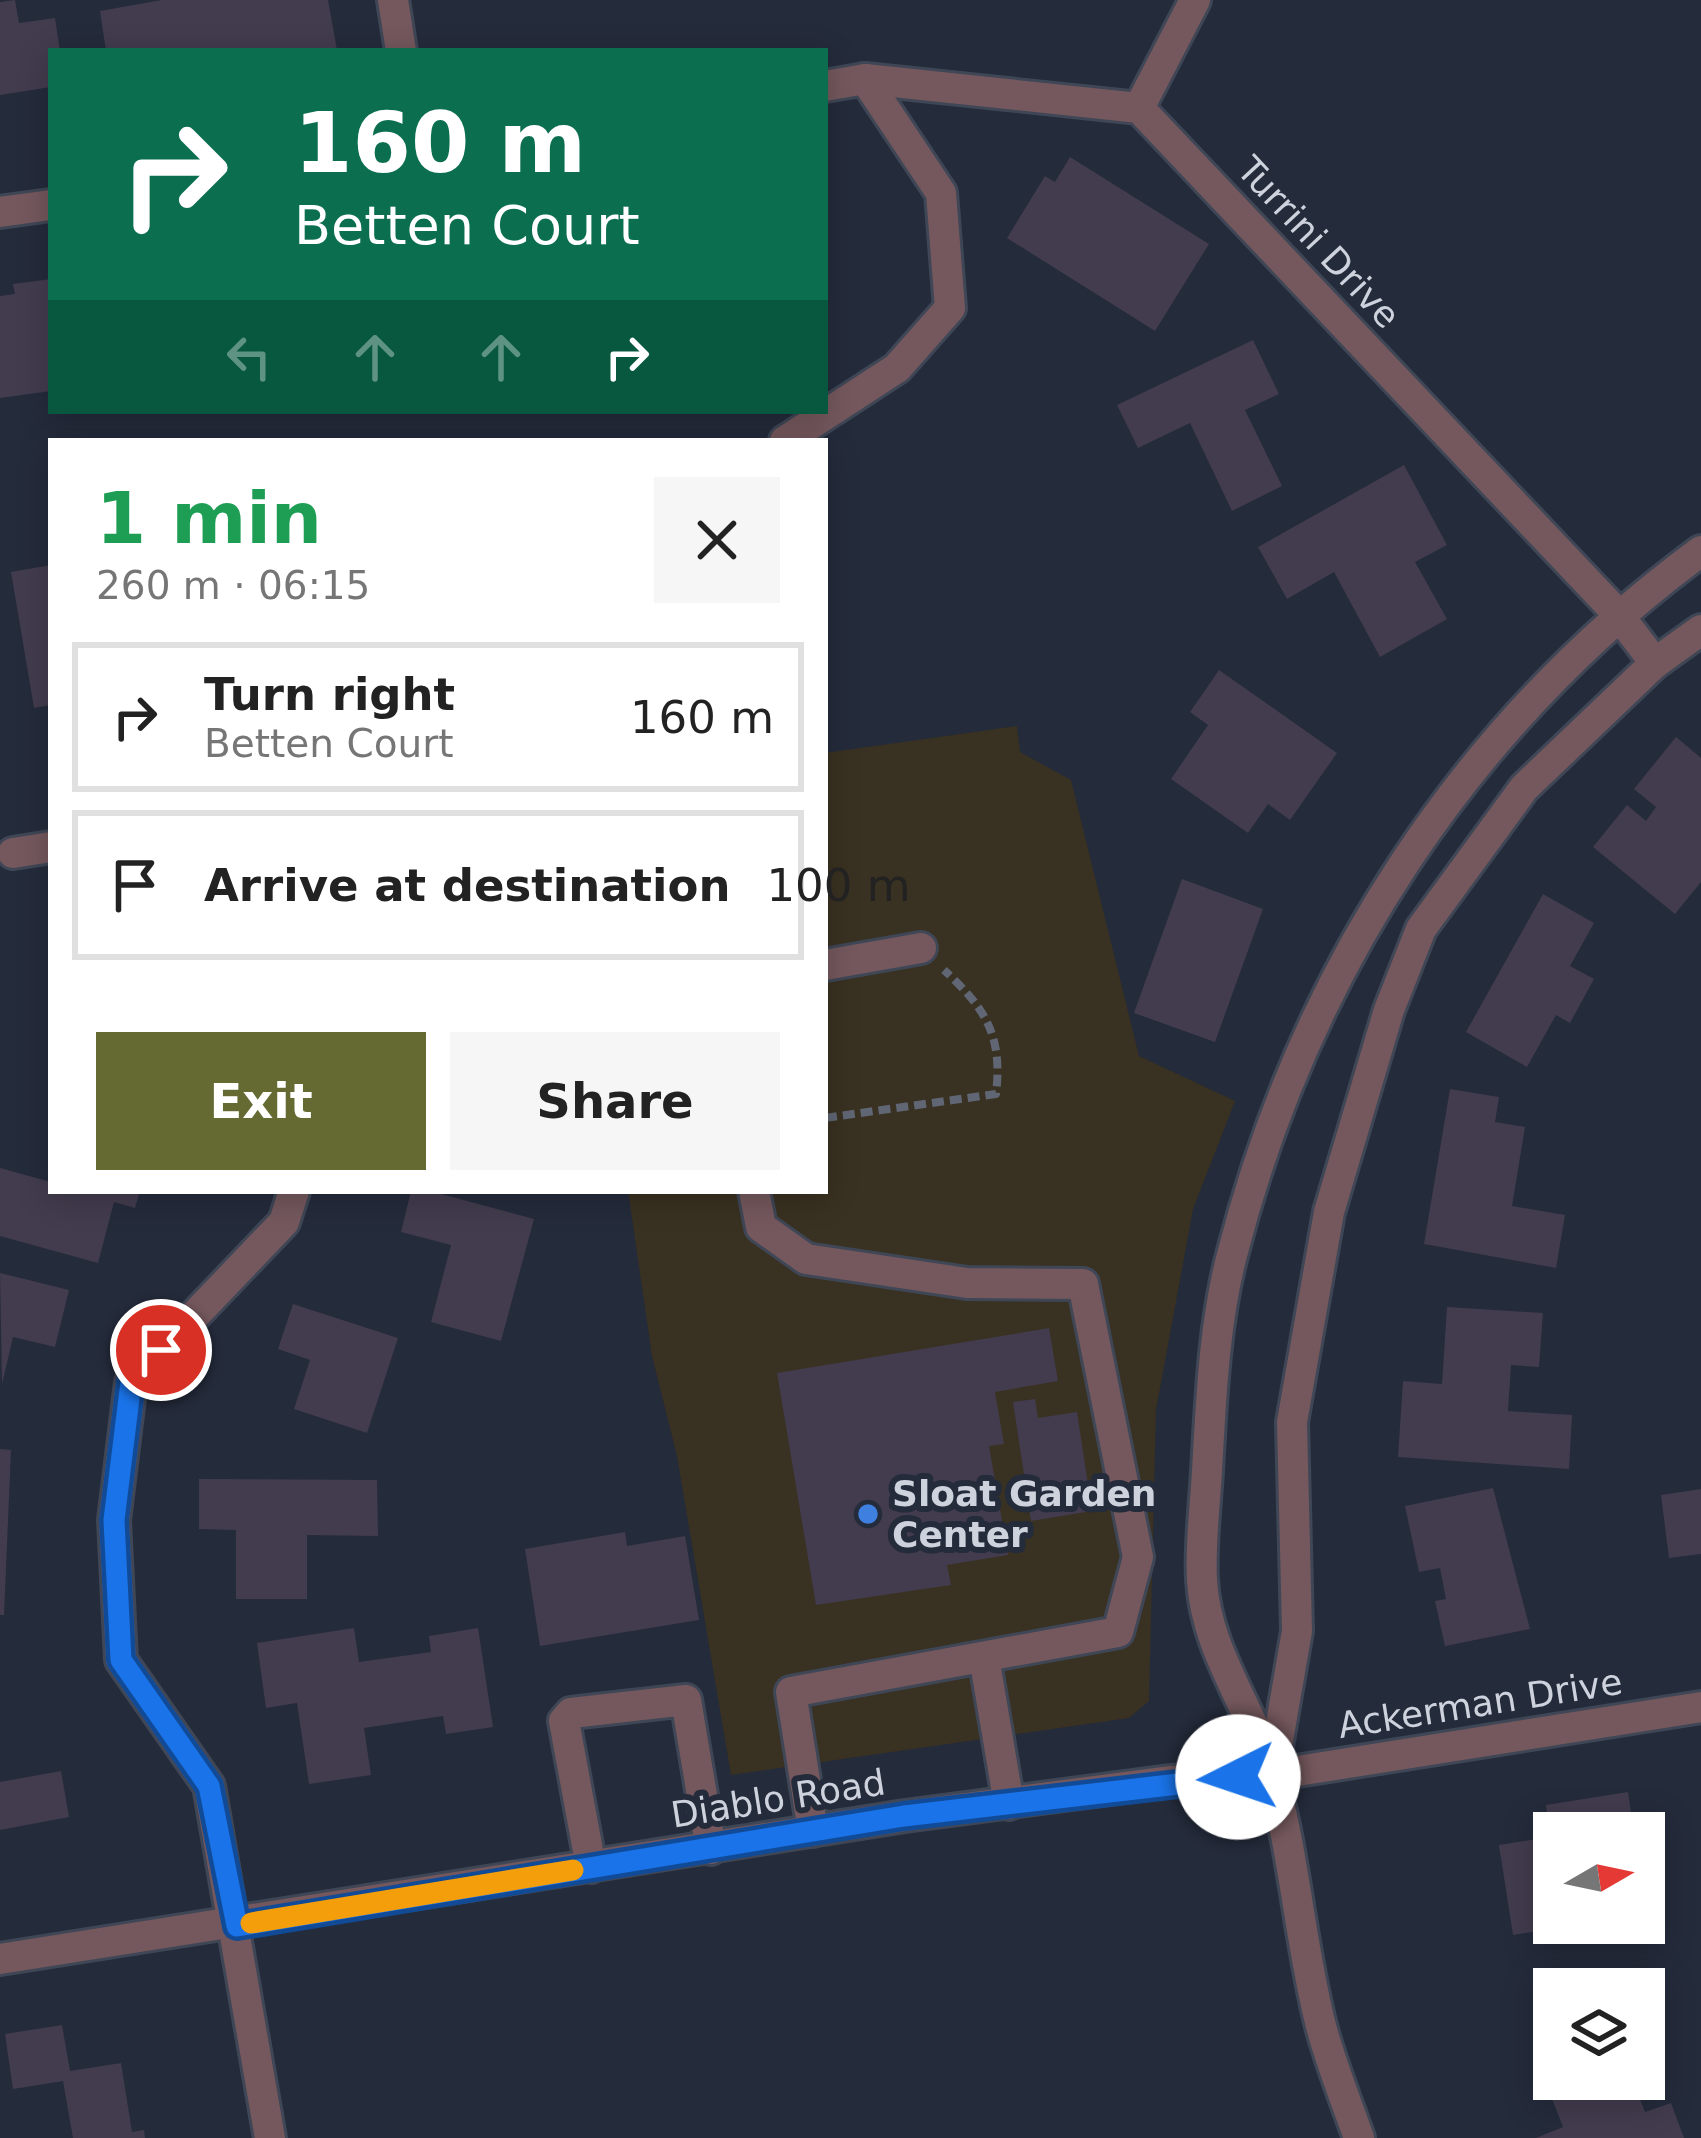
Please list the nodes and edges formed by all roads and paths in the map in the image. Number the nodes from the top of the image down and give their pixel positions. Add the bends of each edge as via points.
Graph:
1 (393, 0) edge
2 (1196, 0) edge
3 (401, 48) edge
4 (865, 79) junction
5 (828, 85) edge
6 (1139, 108) junction
7 (48, 205) edge
8 (0, 212) edge
9 (828, 413) edge
10 (826, 414) edge
11 (790, 438) edge
12 (1701, 551) edge
13 (1617, 613) junction
14 (1701, 630) edge
15 (1655, 663) junction
16 (48, 847) edge
17 (14, 853) dead end
18 (921, 948) joint
19 (828, 964) edge
20 (828, 1118) edge
21 (293, 1194) edge
22 (755, 1194) edge
23 (984, 1657) junction
24 (1701, 1707) edge
25 (1272, 1775) junction
26 (1009, 1804) junction
27 (813, 1831) junction
28 (711, 1849) junction
29 (591, 1867) junction
30 (237, 1926) junction
31 (0, 1959) edge
32 (270, 2138) edge
33 (1359, 2138) edge

1 - 3 street
2 - 6 street
4 - 5 street
4 - 6 street
4 - 9 street via 941,193 950,308 897,368
6 - 13 street, Turrini Drive
7 - 8 street
10 - 11 street
12 - 13 street
13 - 15 street, Turrini Drive
13 - 25 street via 1455,788 1394,873 1307,1038 1252,1185 1218,1349 1202,1583 1217,1653
14 - 15 street
15 - 25 street via 1524,788 1421,929 1389,1010 1329,1212 1292,1422 1297,1631
16 - 17 street
18 - 19 street
18 - 20 path via 982,1005 1000,1062 996,1094
21 - 30 street via 284,1222 131,1382 114,1520 121,1660 209,1786
22 - 23 street via 761,1227 806,1259 967,1283 1084,1284 1138,1557 1118,1632
23 - 26 street
23 - 27 street via 791,1692
24 - 25 street, Ackerman Drive
25 - 26 street, Diablo Road
25 - 33 street via 1322,2028
26 - 27 street, Diablo Road
27 - 28 street, Diablo Road
28 - 29 street, Diablo Road
28 - 29 street via 686,1700 571,1712 564,1721
29 - 30 street, Diablo Road
30 - 31 street, Diablo Road
30 - 32 street

